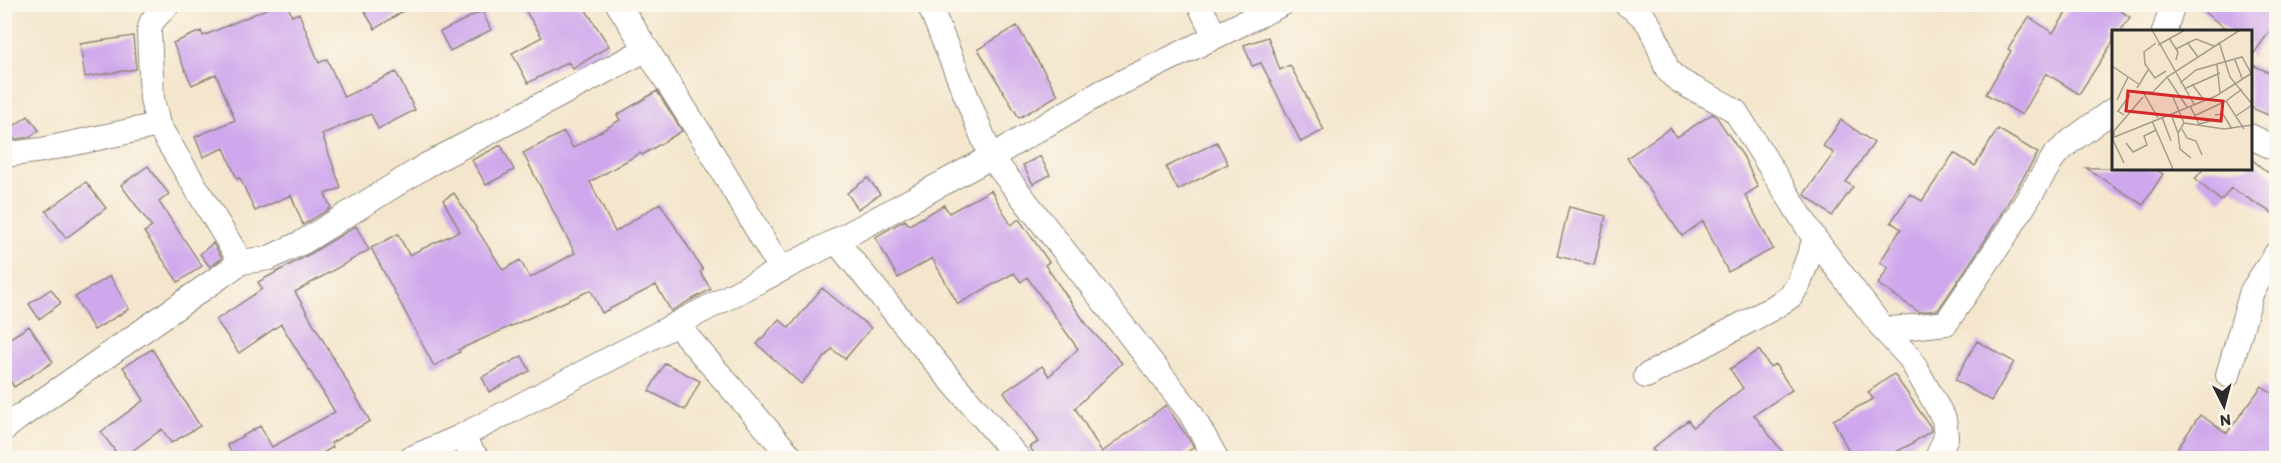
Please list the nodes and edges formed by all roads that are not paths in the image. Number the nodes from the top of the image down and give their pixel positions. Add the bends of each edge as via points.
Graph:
1 (168, 4) edge
2 (618, 4) edge
3 (929, 4) edge
4 (1199, 4) edge
5 (1282, 4) edge
6 (1626, 4) edge
7 (2173, 4) edge
8 (2165, 30) edge
9 (1215, 36) junction
10 (647, 49) junction
11 (2112, 111) edge
12 (158, 125) junction
13 (2251, 136) edge
14 (2277, 149) edge
15 (4, 155) edge
16 (991, 157) junction
17 (1815, 240) junction
18 (836, 241) junction
19 (2277, 254) edge
20 (241, 262) junction
21 (781, 270) junction
22 (676, 324) junction
23 (1924, 326) junction
24 (1884, 330) junction
25 (1910, 358) junction
26 (2228, 375) dead end
27 (1646, 376) dead end
28 (4, 429) edge
29 (460, 437) junction
30 (412, 459) edge
31 (477, 459) edge
32 (792, 459) edge
33 (1018, 459) edge
34 (1215, 459) edge
35 (1937, 459) edge

1 - 12 street via 152,21 149,31 152,99
2 - 10 street
3 - 16 street
4 - 9 street
5 - 9 street
6 - 17 street via 1641,13 1652,27 1668,70 1736,112
7 - 8 street
9 - 16 street via 1102,92
10 - 20 street via 428,165 303,242 269,258
10 - 21 street
11 - 23 street via 2055,155 1946,323
12 - 15 street
12 - 20 street
13 - 14 street
16 - 18 street
16 - 34 street via 1190,412
17 - 24 street
17 - 27 street via 1791,296
18 - 21 street
18 - 33 street
19 - 26 street via 2252,291
20 - 28 street
21 - 22 street
22 - 29 street
22 - 32 street
23 - 24 street
23 - 25 street
24 - 25 street
25 - 35 street via 1944,419 1946,437
29 - 30 street
29 - 31 street

